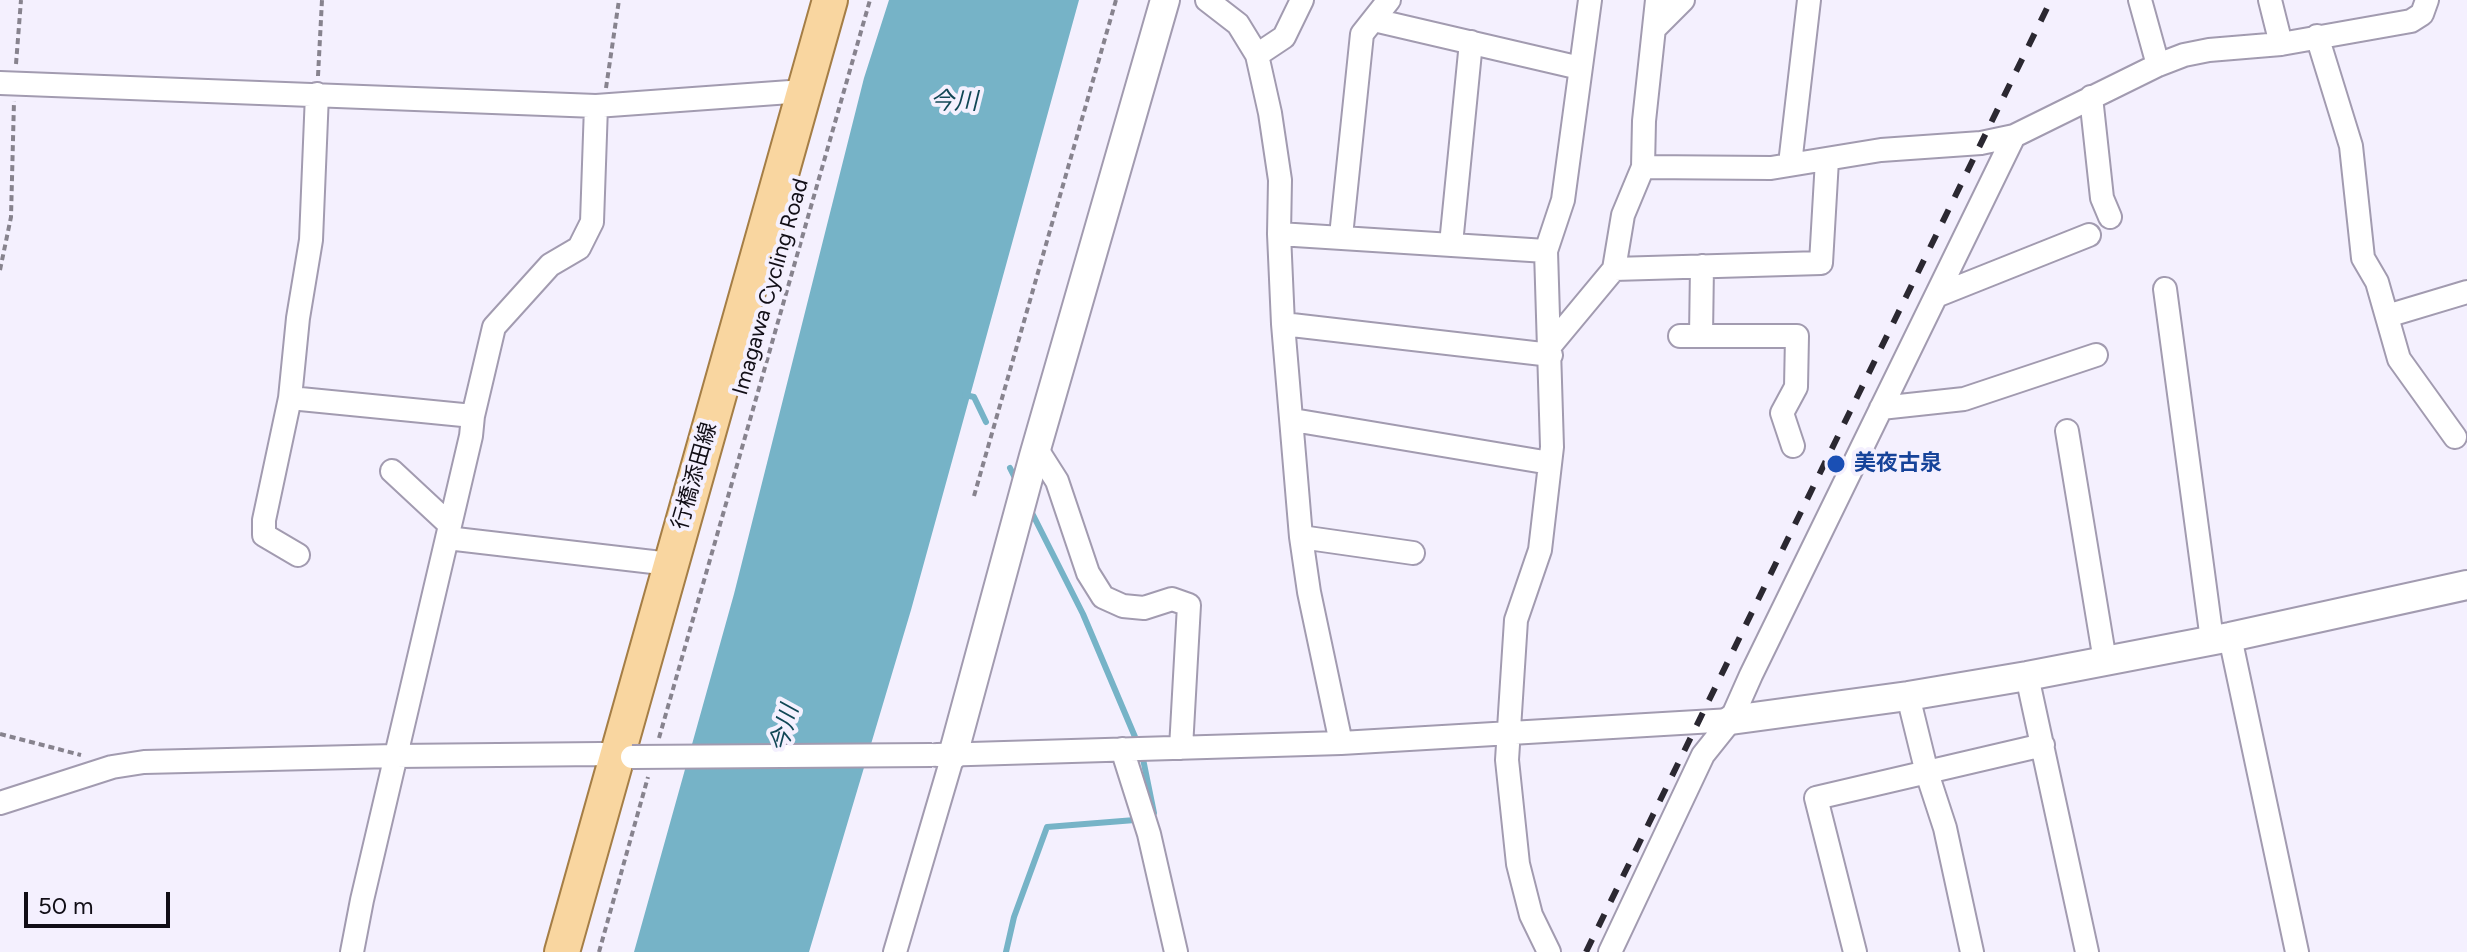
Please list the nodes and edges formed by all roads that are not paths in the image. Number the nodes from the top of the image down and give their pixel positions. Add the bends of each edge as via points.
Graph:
1 (830, 0) edge
2 (1165, 0) edge
3 (1207, 0) edge
4 (1302, 0) edge
5 (1389, 0) edge
6 (1590, 0) edge
7 (1657, 0) edge
8 (1683, 0) edge
9 (1809, 0) edge
10 (2140, 0) edge
11 (2270, 0) edge
12 (2427, 0) edge
13 (1374, 20) junction
14 (1655, 28) junction
15 (2317, 36) junction
16 (1471, 42) junction
17 (2281, 44) junction
18 (1257, 55) junction
19 (2158, 65) junction
20 (1580, 68) junction
21 (7, 84) edge
22 (804, 91) junction
23 (317, 94) junction
24 (2091, 97) junction
25 (599, 106) junction
26 (2014, 136) junction
27 (1827, 160) junction
28 (1790, 164) junction
29 (1643, 167) junction
30 (2099, 207) dead end
31 (1279, 234) junction
32 (2089, 235) dead end
33 (1341, 236) junction
34 (1451, 244) junction
35 (1546, 251) junction
36 (1702, 266) junction
37 (1614, 269) junction
38 (2165, 289) dead end
39 (2467, 292) edge
40 (1936, 296) junction
41 (2387, 316) junction
42 (1283, 324) junction
43 (1550, 350) junction
44 (2096, 355) dead end
45 (290, 398) junction
46 (1881, 408) junction
47 (473, 416) junction
48 (1293, 420) junction
49 (2067, 431) dead end
50 (2455, 437) dead end
51 (1793, 446) dead end
52 (1035, 452) junction
53 (1550, 463) junction
54 (392, 471) dead end
55 (448, 531) junction
56 (1301, 537) junction
57 (1413, 553) dead end
58 (298, 555) dead end
59 (670, 564) junction
60 (2467, 585) edge
61 (2221, 639) junction
62 (2105, 661) junction
63 (2027, 676) junction
64 (1908, 696) junction
65 (1731, 720) junction
66 (1508, 732) junction
67 (1341, 743) junction
68 (2043, 745) junction
69 (1181, 748) junction
70 (1124, 749) junction
71 (942, 755) junction
72 (395, 756) junction
73 (633, 760) junction
74 (1927, 773) junction
75 (0, 803) edge
76 (352, 952) edge
77 (562, 952) edge
78 (895, 952) edge
79 (1176, 952) edge
80 (1549, 952) edge
81 (1610, 952) edge
82 (1855, 952) edge
83 (1972, 952) edge
84 (2087, 952) edge
85 (2297, 952) edge

1 - 22 main road, 行橋添田線
2 - 52 street
3 - 18 street via 1238,24
4 - 18 street via 1284,37
5 - 13 street
6 - 20 street
7 - 14 street
8 - 14 street
9 - 28 street
10 - 19 street
11 - 17 street
12 - 15 street via 2422,14 2411,21
13 - 16 street
13 - 33 street via 1362,34
14 - 29 street
15 - 17 street
15 - 41 street via 2351,146 2363,258
16 - 20 street
16 - 34 street
17 - 19 street via 2209,50
18 - 31 street via 1279,164
19 - 24 street
20 - 35 street via 1563,200
21 - 23 street
22 - 25 street
22 - 59 main road, 行橋添田線
23 - 25 street
23 - 45 street via 311,240
24 - 26 street
24 - 30 street
25 - 47 street via 592,222 579,248 550,265 494,327
26 - 27 street
26 - 40 street
27 - 28 street
27 - 36 street via 1821,263
28 - 29 street
29 - 37 street via 1623,215
31 - 33 street
31 - 42 street
32 - 40 street
33 - 34 street
34 - 35 street
35 - 43 street
36 - 37 street
36 - 51 street via 1690,336 1797,336 1796,387 1782,413
37 - 43 street
38 - 61 street
39 - 41 street
40 - 46 street
41 - 50 street via 2399,359
42 - 43 street
42 - 48 street
43 - 53 street
44 - 46 street via 1964,399
45 - 47 street
45 - 58 street via 264,535
46 - 65 street
47 - 55 street
48 - 53 street
48 - 56 street
49 - 62 street
52 - 69 street via 1057,481 1088,573 1103,597 1144,608 1172,599 1189,605
52 - 71 street
53 - 66 street via 1540,550 1516,620
54 - 55 street
55 - 59 street
55 - 72 street
56 - 57 street
56 - 67 street
59 - 73 main road, 行橋添田線
60 - 61 street
61 - 62 street
61 - 85 street
62 - 63 street
63 - 64 street
63 - 68 street
64 - 65 street
64 - 74 street
65 - 66 street
65 - 81 street via 1703,755
66 - 67 street
66 - 80 street via 1518,864 1531,915
67 - 69 street
68 - 74 street
68 - 84 street
69 - 70 street
70 - 71 street
70 - 79 street
71 - 73 street, bridge
71 - 78 street
72 - 73 street
72 - 75 street via 186,760 112,767
72 - 76 street
73 - 77 main road, 行橋添田線
74 - 82 street via 1816,798
74 - 83 street via 1945,828

